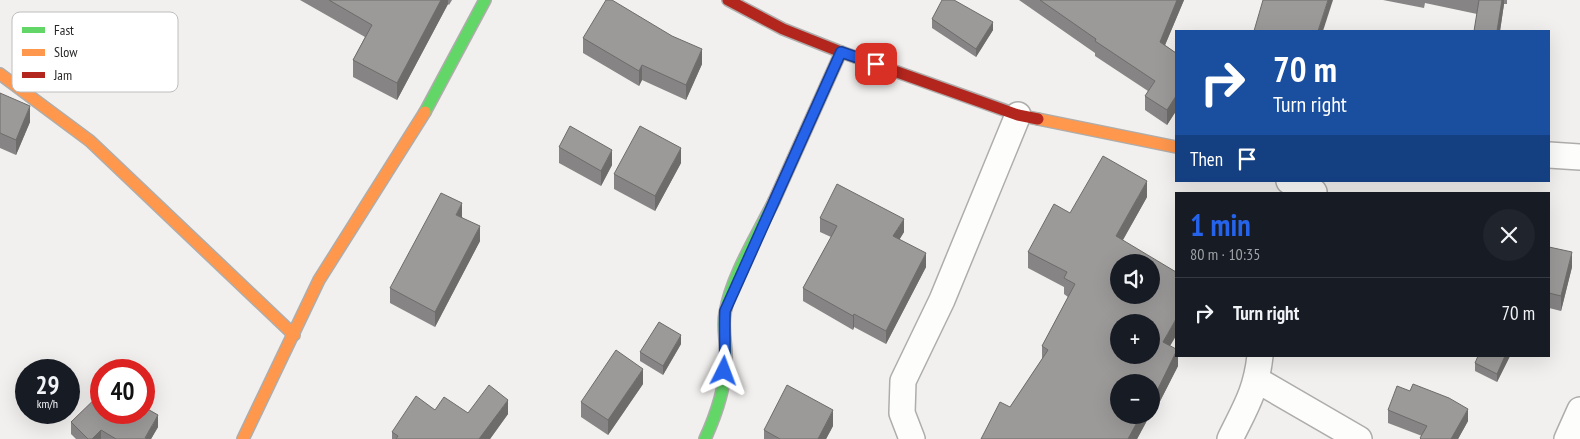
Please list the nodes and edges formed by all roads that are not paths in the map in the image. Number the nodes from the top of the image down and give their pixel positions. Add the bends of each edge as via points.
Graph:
1 (484, 0) edge
2 (728, 0) edge
3 (841, 52) junction
4 (0, 74) edge
5 (12, 83) edge
6 (24, 92) edge
7 (1018, 115) junction
8 (1175, 147) edge
9 (1550, 155) edge
10 (1580, 157) edge
11 (1292, 182) edge
12 (1316, 189) edge
13 (294, 335) junction
14 (1258, 368) edge
15 (1580, 410) edge
16 (243, 439) edge
17 (705, 439) edge
18 (912, 439) edge
19 (1230, 439) edge
20 (1359, 439) edge
21 (1567, 439) edge

1 - 13 street via 425,112 319,280
2 - 3 street via 783,29
3 - 7 street
3 - 17 street via 725,311 726,352 722,391 713,424
4 - 5 street
6 - 13 street via 90,141 120,168
7 - 8 street
7 - 18 street via 942,300 903,381 902,413
9 - 10 street
11 - 12 street
13 - 16 street
14 - 19 street via 1250,401
14 - 20 street
15 - 21 street

